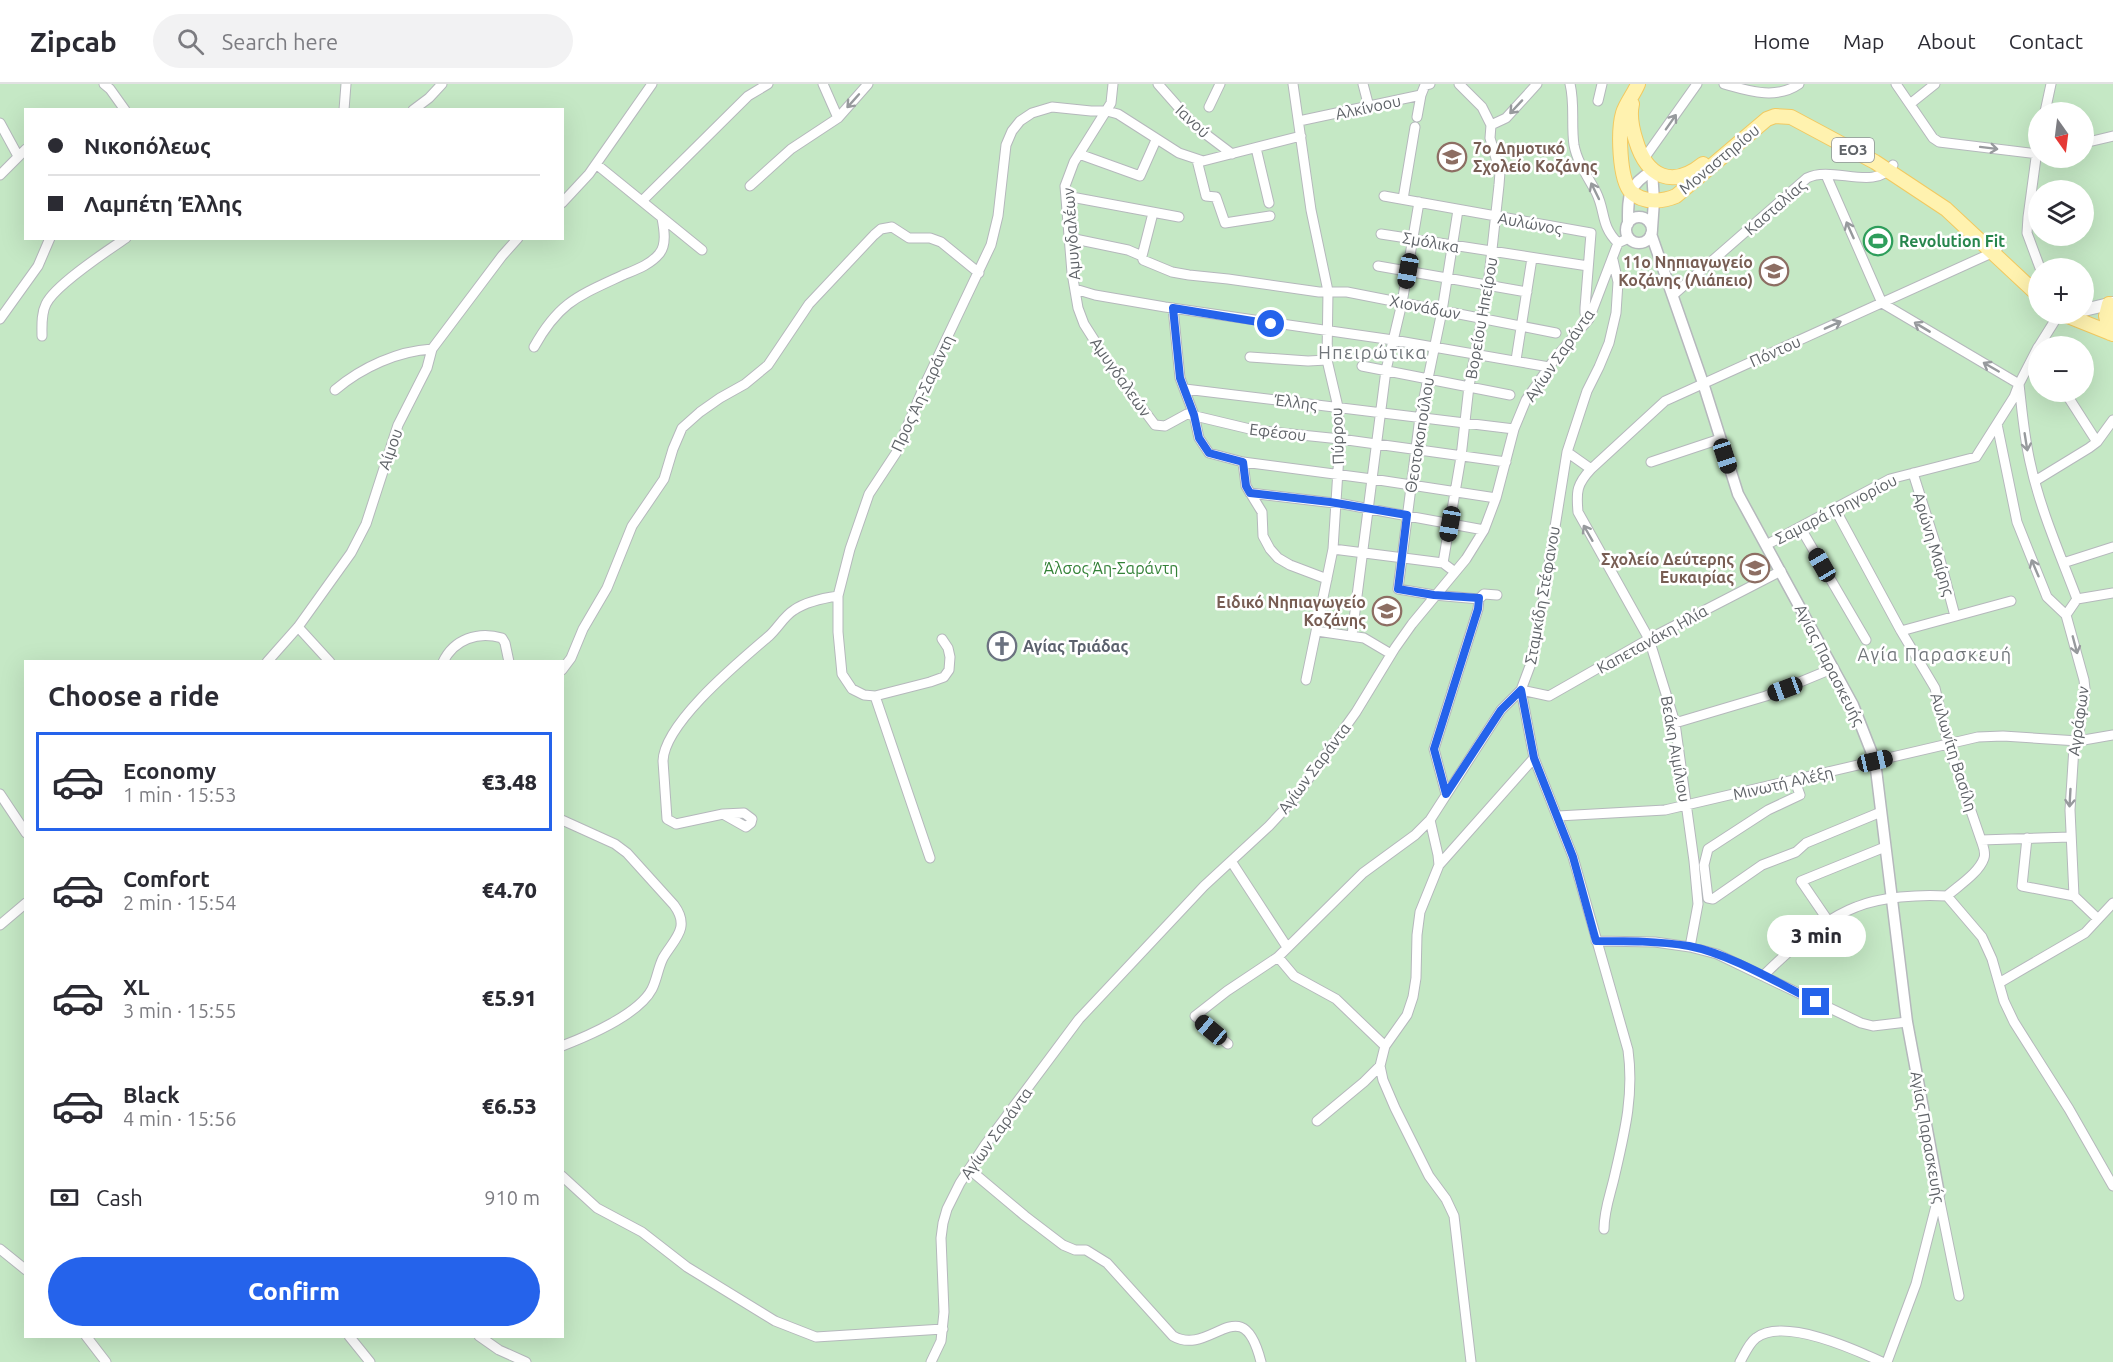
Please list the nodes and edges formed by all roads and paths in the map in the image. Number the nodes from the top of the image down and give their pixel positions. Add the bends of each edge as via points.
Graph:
1 (104, 84) edge
2 (346, 84) edge
3 (442, 84) edge
4 (652, 84) edge
5 (768, 84) edge
6 (823, 84) edge
7 (868, 84) edge
8 (1113, 84) edge
9 (1158, 84) edge
10 (1220, 84) edge
11 (1293, 84) edge
12 (1363, 84) edge
13 (1430, 84) edge
14 (1459, 84) edge
15 (1537, 84) edge
16 (1570, 84) edge
17 (1602, 84) edge
18 (1697, 84) edge
19 (1724, 84) edge
20 (1799, 84) edge
21 (1896, 84) edge
22 (1935, 84) edge
23 (2051, 84) edge
24 (1736, 86) edge
25 (1636, 88) edge
26 (1421, 95) junction
27 (1598, 101) dead end
28 (2047, 102) edge
29 (1910, 104) junction
30 (1209, 107) dead end
31 (1369, 107) junction
32 (124, 108) edge
33 (344, 108) edge
34 (415, 108) edge
35 (1107, 111) junction
36 (838, 118) junction
37 (1299, 121) junction
38 (0, 123) edge
39 (1491, 125) junction
40 (1301, 136) junction
41 (2113, 136) edge
42 (1156, 140) junction
43 (2094, 141) edge
44 (1256, 148) junction
45 (22, 152) edge
46 (2028, 153) edge
47 (1079, 154) junction
48 (1232, 154) junction
49 (1197, 160) junction
50 (596, 164) junction
51 (1648, 165) junction
52 (1891, 168) junction
53 (2035, 168) edge
54 (0, 175) edge
55 (1826, 175) junction
56 (750, 186) dead end
57 (1630, 190) junction
58 (1066, 196) junction
59 (1384, 196) dead end
60 (1403, 199) junction
61 (564, 201) edge
62 (642, 201) junction
63 (1654, 201) junction
64 (1419, 202) junction
65 (1269, 203) dead end
66 (1458, 210) junction
67 (1153, 213) junction
68 (1270, 216) dead end
69 (1179, 217) dead end
70 (1496, 217) junction
71 (662, 218) junction
72 (1628, 224) junction
73 (1652, 231) junction
74 (1381, 234) dead end
75 (1070, 238) junction
76 (1629, 238) junction
77 (1413, 239) junction
78 (49, 240) edge
79 (123, 240) edge
80 (516, 240) edge
81 (1618, 243) junction
82 (1642, 243) junction
83 (1452, 246) junction
84 (1997, 248) junction
85 (702, 250) dead end
86 (1657, 250) junction
87 (1493, 253) junction
88 (1142, 256) junction
89 (1532, 258) junction
90 (2036, 258) edge
91 (1613, 260) junction
92 (1378, 266) dead end
93 (1588, 266) junction
94 (1408, 271) junction
95 (980, 273) junction
96 (2028, 274) edge
97 (1447, 279) junction
98 (2028, 284) edge
99 (1488, 286) junction
100 (1075, 289) junction
101 (1328, 291) junction
102 (1527, 292) junction
103 (1673, 295) junction
104 (1402, 303) junction
105 (1882, 303) junction
106 (2111, 303) edge
107 (1173, 308) junction
108 (2094, 308) edge
109 (1442, 311) junction
110 (0, 319) edge
111 (1482, 319) junction
112 (1589, 319) junction
113 (2094, 319) edge
114 (2094, 324) edge
115 (1521, 326) junction
116 (2111, 329) edge
117 (1328, 332) junction
118 (1556, 333) dead end
119 (42, 336) dead end
120 (1393, 340) junction
121 (534, 346) dead end
122 (1435, 347) junction
123 (432, 349) junction
124 (1475, 353) junction
125 (1250, 357) dead end
126 (1327, 360) junction
127 (1516, 360) junction
128 (1362, 366) dead end
129 (1549, 367) junction
130 (2028, 367) edge
131 (1386, 370) junction
132 (1428, 378) junction
133 (1703, 383) junction
134 (2019, 384) junction
135 (1469, 386) junction
136 (1185, 389) junction
137 (335, 390) dead end
138 (1510, 394) dead end
139 (2072, 402) edge
140 (1338, 407) junction
141 (1380, 413) junction
142 (1194, 415) junction
143 (1420, 417) junction
144 (2113, 420) edge
145 (1465, 422) junction
146 (1996, 424) junction
147 (1514, 429) junction
148 (1340, 439) junction
149 (1720, 439) junction
150 (2097, 442) junction
151 (1376, 444) junction
152 (1416, 450) junction
153 (1567, 452) junction
154 (1461, 457) junction
155 (1243, 462) junction
156 (1506, 462) junction
157 (1651, 462) dead end
158 (1591, 469) junction
159 (1913, 473) junction
160 (1339, 474) junction
161 (1372, 478) junction
162 (2035, 481) junction
163 (1411, 484) junction
164 (1454, 492) junction
165 (1250, 493) junction
166 (1496, 498) junction
167 (1336, 503) junction
168 (1368, 508) junction
169 (1834, 509) junction
170 (1407, 515) junction
171 (1450, 524) junction
172 (1800, 527) junction
173 (1484, 530) junction
174 (1766, 545) junction
175 (2113, 547) edge
176 (1333, 549) junction
177 (1362, 553) junction
178 (1402, 558) junction
179 (2063, 562) junction
180 (1443, 563) junction
181 (1781, 571) junction
182 (1455, 572) junction
183 (1328, 579) junction
184 (2113, 593) edge
185 (1434, 595) junction
186 (1497, 595) dead end
187 (838, 596) junction
188 (1479, 598) junction
189 (2077, 599) junction
190 (2011, 601) dead end
191 (2067, 615) junction
192 (1955, 616) junction
193 (298, 627) junction
194 (1317, 631) junction
195 (1901, 631) junction
196 (1352, 635) junction
197 (942, 639) dead end
198 (1649, 639) junction
199 (1866, 640) dead end
200 (1391, 654) junction
201 (269, 660) edge
202 (328, 660) edge
203 (444, 660) edge
204 (509, 660) edge
205 (564, 667) edge
206 (1834, 668) junction
207 (1306, 680) dead end
208 (1521, 690) junction
209 (875, 696) junction
210 (1675, 723) junction
211 (2113, 735) edge
212 (2078, 741) junction
213 (1948, 744) junction
214 (1534, 758) junction
215 (1875, 761) junction
216 (1795, 781) junction
217 (0, 794) edge
218 (1446, 794) junction
219 (1686, 806) junction
220 (1881, 813) junction
221 (723, 814) dead end
222 (1558, 816) junction
223 (1430, 820) junction
224 (564, 821) edge
225 (24, 830) edge
226 (2070, 837) junction
227 (2027, 838) junction
228 (1981, 840) junction
229 (1885, 847) junction
230 (930, 858) dead end
231 (1231, 861) junction
232 (1439, 865) junction
233 (1947, 896) junction
234 (2074, 896) junction
235 (1892, 899) junction
236 (2113, 903) edge
237 (24, 905) edge
238 (2098, 919) junction
239 (1829, 922) junction
240 (0, 925) edge
241 (1596, 941) junction
242 (1690, 946) junction
243 (1287, 947) junction
244 (1278, 957) junction
245 (1763, 976) junction
246 (1999, 983) junction
247 (1907, 1022) junction
248 (1228, 1044) dead end
249 (564, 1045) edge
250 (1385, 1047) junction
251 (1380, 1066) junction
252 (1317, 1121) dead end
253 (969, 1168) junction
254 (564, 1178) edge
255 (2113, 1186) edge
256 (1939, 1194) junction
257 (1604, 1229) dead end
258 (0, 1249) edge
259 (24, 1268) edge
260 (1959, 1296) dead end
261 (943, 1329) junction
262 (88, 1338) edge
263 (352, 1338) edge
264 (482, 1338) edge
265 (106, 1362) edge
266 (370, 1362) edge
267 (526, 1362) edge
268 (931, 1362) edge
269 (1261, 1362) edge
270 (1471, 1362) edge
271 (1740, 1362) edge
272 (1882, 1362) edge
273 (1887, 1362) edge

1 - 32 street
2 - 33 street
3 - 34 street
4 - 50 street
5 - 62 street via 748,96
6 - 36 street
7 -> 36 street
8 - 35 street, Αμυγδαλέων
9 - 48 street, Ιανού via 1195,126
10 - 30 street
11 - 37 street, Πύρρου
12 - 31 street
13 - 26 street, Αλκίνοου via 1425,85
14 - 39 street, Βορείου Ηπείρου via 1482,107
15 -> 39 street via 1506,118
81 -> 16 street via 1604,223 1597,194 1576,155
17 - 27 street
51 -> 18 street
19 - 24 street
20 - 24 street via 1771,94
21 - 29 street
22 - 29 street
23 - 28 street
25 - 51 main road via 1631,124
25 - 57 main road via 1621,127 1622,160
26 - 31 street, Αλκίνοου
26 - 60 street
29 -> 46 street via 1939,142
31 - 37 street, Αλκίνοου
35 - 42 street via 1118,114
35 - 47 street, Αμυγδαλέων
35 - 95 street, Προς Άη-Σαράντη via 1042,109 1020,121 1012,131 1002,166 996,230
36 - 56 street via 791,149
37 - 40 street, Πύρρου
38 - 45 street
39 - 70 street, Βορείου Ηπείρου via 1491,145 1500,172
40 - 44 street
40 - 101 street, Πύρρου
41 - 43 street
42 - 47 street via 1140,176
42 - 49 street
44 - 48 street
44 - 65 street
45 - 54 street
47 - 58 street, Αμυγδαλέων via 1067,179
48 - 49 street
49 - 68 street via 1206,196 1216,197 1225,223
50 - 61 street
50 - 62 street
51 - 52 main road, Μοναστηρίου / ΕΟ3 via 1661,175 1690,173 1760,114 1787,108 1801,112
51 - 57 street
51 - 63 street
52 - 55 street, Κασταλίας via 1878,177
52 - 63 main road, Μοναστηρίου / ΕΟ3 via 1791,117 1775,116 1681,193
52 - 84 main road, Μοναστηρίου / ΕΟ3 via 1952,202
53 - 90 street via 2027,233
55 - 103 street, Κασταλίας via 1807,178
105 -> 55 street
57 - 63 main road
57 - 72 street
58 - 67 street
58 - 75 street, Αμυγδαλέων
59 - 60 street, Αυλώνος
60 - 64 street, Αυλώνος
62 - 71 street
63 - 73 street
64 - 66 street, Αυλώνος
64 - 77 street
66 - 70 street, Αυλώνος
66 - 83 street, Θεοτοκοπούλου
67 - 69 street
67 - 88 street
70 - 87 street, Βορείου Ηπείρου
70 - 93 street, Αυλώνος via 1591,233
71 - 85 street
71 - 121 street via 660,253 645,265 584,293 559,310
72 - 73 street via 1641,218 1649,222
72 - 76 street
73 - 82 street
73 - 86 street, Αγίας Παρασκευής
74 - 77 street, Σμόλικα
75 - 88 street, Χιονάδων
75 - 100 street, Αμυγδαλέων
76 - 81 street
76 - 82 street
77 - 83 street, Σμόλικα
77 - 94 street
78 - 110 street via 38,266
79 - 119 street via 52,296 46,304
80 - 123 street, Αίμου
81 - 91 street, Αγίων Σαράντα
82 - 86 street
83 - 87 street, Σμόλικα
83 - 97 street, Θεοτοκοπούλου
84 - 96 main road, Μοναστηρίου / ΕΟ3
84 - 98 main road, Μοναστηρίου / ΕΟ3
84 - 105 street, Πόντου
86 - 103 street, Αγίας Παρασκευής
87 - 89 street, Σμόλικα
87 - 99 street, Βορείου Ηπείρου
88 - 101 street, Χιονάδων via 1160,268 1189,275
89 - 93 street, Σμόλικα
89 - 102 street
91 - 112 street, Αγίων Σαράντα
91 - 153 street, Σταμκίδη Στέφανου via 1618,282 1609,343 1587,391
92 - 94 street
93 - 112 street, Αυλώνος via 1585,314
94 - 97 street
94 - 104 street
95 - 187 street, Προς Άη-Σαράντη via 896,453 869,494
95 - 205 street via 941,242 930,238 909,238 892,227 874,235 809,304 768,365 682,428 664,479 628,535 607,588
97 - 99 street
97 - 109 street, Θεοτοκοπούλου
99 - 102 street
99 - 111 street, Βορείου Ηπείρου
100 - 107 street
100 - 142 street, Αμυγδαλεών via 1084,324 1155,425 1165,426 1184,415
101 - 104 street, Χιονάδων
101 - 117 street, Πύρρου
102 - 115 street
103 - 133 street, Αγίας Παρασκευής
104 - 109 street, Χιονάδων
104 - 120 street
133 -> 105 street, Πόντου
134 -> 105 street
106 - 108 main road
106 - 116 main road via 2106,312
107 - 117 street
107 - 136 street via 1177,358
109 - 111 street, Χιονάδων
109 - 122 street, Θεοτοκοπούλου
111 - 115 street, Χιονάδων
111 - 124 street, Βορείου Ηπείρου
112 - 129 street, Αγίων Σαράντα
113 - 116 main road
114 - 116 main road
115 - 118 street, Χιονάδων
115 - 127 street
117 - 120 street
117 - 126 street, Πύρρου
120 - 122 street
120 - 131 street
122 - 124 street
122 - 132 street, Θεοτοκοπούλου
123 - 137 street via 417,350 371,366
123 - 193 street, Αίμου via 428,368 390,445 358,540
124 - 127 street
124 - 135 street, Βορείου Ηπείρου
125 - 126 street
126 - 140 street, Πύρρου
127 - 129 street
128 - 131 street
129 - 147 street, Αγίων Σαράντα via 1526,400
130 - 134 street
131 - 132 street
131 - 141 street
132 - 135 street
132 - 143 street, Θεοτοκοπούλου
133 - 149 street, Αγίας Παρασκευής
133 - 158 street, Πόντου via 1665,401
134 - 146 street
134 -> 162 street
135 - 138 street
135 - 145 street, Βορείου Ηπείρου
136 - 140 street, Έλλης
136 - 142 street
139 - 150 street
140 - 141 street, Έλλης
140 - 148 street, Πύρρου
141 - 143 street, Έλλης
141 - 151 street
142 - 148 street, Εφέσου via 1254,430
142 - 155 street via 1199,438 1209,453
143 - 145 street, Έλλης
143 - 152 street, Θεοτοκοπούλου
144 - 150 street
145 - 147 street, Έλλης
145 - 154 street, Βορείου Ηπείρου
146 - 159 street, Σαμαρά Γρηγορίου via 1976,457
191 -> 146 street via 2047,597 2017,522
147 - 156 street, Αγίων Σαράντα
148 - 151 street, Εφέσου
148 - 160 street, Πύρρου
149 - 157 street
149 - 174 street, Αγίας Παρασκευής via 1738,494
150 - 162 street
151 - 152 street, Εφέσου
151 - 161 street
152 - 154 street, Εφέσου
152 - 163 street, Θεοτοκοπούλου
153 - 158 street
153 - 208 street, Σταμκίδη Στέφανου via 1541,612
154 - 156 street, Εφέσου
154 - 164 street, Βορείου Ηπείρου
155 - 160 street
155 - 165 street
156 - 166 street, Αγίων Σαράντα
198 -> 158 street, Βεάκη Αιμίλιου via 1578,512 1580,481
159 - 169 street, Σαμαρά Γρηγορίου via 1890,479
159 - 192 street, Αρώνη Μαίρης
160 - 161 street
160 - 167 street, Πύρρου
161 - 163 street
161 - 168 street
162 - 179 street
163 - 164 street
163 - 170 street, Θεοτοκοπούλου
164 - 166 street
164 - 171 street, Βορείου Ηπείρου
165 - 167 street
165 - 183 street via 1262,512 1263,536 1278,558
166 - 173 street, Αγίων Σαράντα
167 - 168 street
167 - 176 street, Πύρρου
168 - 170 street
168 - 177 street
169 - 172 street, Σαμαρά Γρηγορίου
169 - 195 street, Αυλωνίτη Βασίλη
170 - 171 street
170 - 178 street, Θεοτοκοπούλου
171 - 173 street
171 - 180 street, Βορείου Ηπείρου
172 - 174 street, Σαμαρά Γρηγορίου
172 - 199 street
173 - 182 street, Αγίων Σαράντα
174 - 181 street, Αγίας Παρασκευής
175 - 179 street
176 - 177 street
176 - 183 street, Πύρρου
177 - 178 street
177 - 196 street
178 - 180 street
178 - 185 street, Θεοτοκοπούλου via 1398,589
179 - 189 street
180 - 182 street
181 - 198 street, Καπετανάκη Ηλία
181 - 206 street, Αγίας Παρασκευής
182 - 185 street, Αγίων Σαράντα
183 - 194 street, Πύρρου
184 - 189 street
185 - 188 street
185 - 200 street, Αγίων Σαράντα
186 - 188 street via 1484,594
187 - 209 street, Προς Άη-Σαράντη via 838,657 842,674 852,688
187 - 221 street via 792,610 688,714 668,745 663,761 667,819 676,824
188 - 218 street via 1434,749
189 - 191 street
190 - 192 street
191 -> 212 street, Αγράφων via 2085,689
192 - 195 street
193 - 201 street, Αίμου
193 - 202 street
194 - 196 street
194 - 207 street, Πύρρου
195 - 213 street, Αυλωνίτη Βασίλη via 1935,688
196 - 200 street
197 - 209 street via 950,657 944,677
198 - 208 street, Καπετανάκη Ηλία via 1549,696
198 - 210 street, Βεάκη Αιμίλιου
200 - 231 street, Αγίων Σαράντα via 1356,712 1294,799
203 - 204 street via 454,645 484,636 502,638
206 - 210 street via 1766,696
206 - 215 street, Αγίας Παρασκευής
208 - 214 street
208 - 218 street, Σταμκίδη Στέφανου via 1501,710
209 - 230 street
210 - 219 street, Βεάκη Αιμίλιου
211 - 212 street, Μινωτή Αλέξη
212 - 213 street, Μινωτή Αλέξη via 1989,735
212 -> 226 street, Αγράφων via 2074,747
213 - 215 street, Μινωτή Αλέξη
213 - 228 street, Αυλωνίτη Βασίλη
214 - 222 street
214 - 232 street
215 - 216 street, Μινωτή Αλέξη
215 - 220 street, Αγίας Παρασκευής
216 - 219 street, Μινωτή Αλέξη
216 - 220 street via 1800,795 1768,810 1708,849 1704,865 1708,898 1713,899 1762,865 1796,852 1806,843
217 - 225 street
218 - 223 street, Σταμκίδη Στέφανου
219 - 222 street, Μινωτή Αλέξη via 1635,813
219 - 242 street, Βεάκη Αιμίλιου via 1698,904
220 - 229 street, Αγίας Παρασκευής
222 - 241 street
223 - 232 street
223 - 243 street, Σταμκίδη Στέφανου via 1363,873
224 - 249 street via 627,853 681,914 682,926 644,1000 587,1036
226 - 227 street
226 - 234 street, Αγράφων
227 - 228 street
227 - 234 street via 2022,886
228 - 233 street, Αυλωνίτη Βασίλη via 1983,860
229 - 235 street, Αγίας Παρασκευής
229 - 239 street via 1801,881
231 - 243 street
231 - 253 street, Αγίων Σαράντα via 1079,1019
232 - 250 street via 1420,912 1413,997 1407,1015
233 - 235 street
233 - 246 street via 1982,937
234 - 238 street
235 - 239 street via 1856,907
235 - 247 street, Αγίας Παρασκευής
236 - 238 street
237 - 240 street
238 - 246 street via 2085,933
239 - 245 street
241 - 242 street
241 - 257 street via 1631,1070 1630,1104 1604,1214
242 - 245 street
243 - 244 street, Σταμκίδη Στέφανου
244 - 248 street, Σταμκίδη Στέφανου via 1195,1016
244 - 250 street via 1294,976 1336,999
245 - 247 street via 1861,1023 1873,1026
246 - 255 street via 2024,1041
247 - 256 street, Αγίας Παρασκευής
250 - 251 street
251 - 252 street
251 - 270 street via 1399,1116 1454,1216
253 - 261 street, Αγίων Σαράντα via 953,1194 943,1222
253 - 269 street via 1063,1245 1086,1250 1107,1263 1173,1336 1188,1342 1234,1326 1245,1329 1252,1336
254 - 261 street via 597,1208 642,1232 687,1267 803,1334 816,1337
256 - 260 street, Αγίας Παρασκευής
256 - 273 street via 1916,1284
258 - 259 street
261 - 268 street, Αγίων Σαράντα
262 - 265 street
263 - 266 street
264 - 267 street
271 - 272 street via 1755,1339 1781,1330 1814,1337

